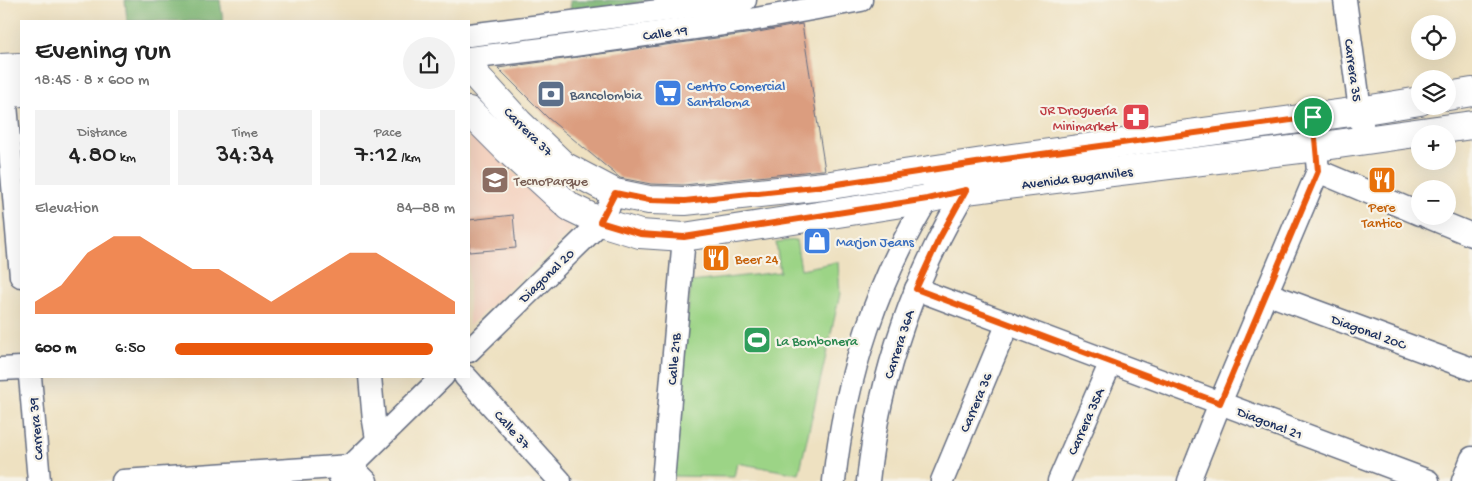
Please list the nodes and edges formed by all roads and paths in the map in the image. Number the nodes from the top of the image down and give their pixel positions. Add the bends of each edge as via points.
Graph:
1 (745, 0) edge
2 (861, 0) edge
3 (1345, 0) edge
4 (470, 35) edge
5 (470, 58) edge
6 (20, 68) edge
7 (470, 69) edge
8 (7, 87) edge
9 (1472, 92) edge
10 (1456, 95) edge
11 (1411, 102) edge
12 (1359, 110) junction
13 (470, 113) edge
14 (1313, 117) junction
15 (1472, 125) edge
16 (1364, 139) junction
17 (1317, 159) junction
18 (983, 162) junction
19 (946, 168) junction
20 (966, 190) junction
21 (615, 193) junction
22 (927, 199) junction
23 (685, 201) joint
24 (1411, 209) edge
25 (600, 222) junction
26 (1448, 225) edge
27 (1472, 235) edge
28 (684, 237) junction
29 (13, 241) edge
30 (20, 272) edge
31 (916, 289) junction
32 (1266, 293) junction
33 (1008, 323) junction
34 (470, 350) edge
35 (1111, 362) junction
36 (20, 368) edge
37 (0, 369) edge
38 (1472, 369) edge
39 (30, 378) edge
40 (370, 378) edge
41 (440, 378) edge
42 (467, 378) edge
43 (1220, 403) junction
44 (377, 439) junction
45 (1472, 458) edge
46 (351, 476) edge
47 (40, 481) edge
48 (123, 481) edge
49 (560, 481) edge
50 (663, 481) edge
51 (834, 481) edge
52 (868, 481) edge
53 (942, 481) edge
54 (1059, 481) edge
55 (1189, 481) edge
56 (1428, 481) edge
57 (1463, 481) edge

1 - 4 street, Calle 19
2 - 5 street, Calle 19 via 751,20
3 - 12 street, Carrera 35
6 - 8 main road
7 - 21 main road, Carrera 37 via 564,166
8 - 29 street
9 - 10 main road
11 - 12 main road, Avenida Buganviles
12 - 14 main road, Avenida Buganviles
12 - 16 street, Carrera 35
13 - 25 main road, Carrera 37 via 570,207
14 - 17 street
14 - 18 main road, Avenida Buganviles
15 - 16 main road, Avenida Buganviles
16 - 17 main road, Avenida Buganviles
17 - 20 main road, Avenida Buganviles
17 - 24 street
17 - 32 street
18 - 19 main road, Avenida Buganviles
18 - 20 street, Carrera 36A
19 - 22 street
19 - 23 main road, Avenida Buganviles via 824,186
20 - 22 main road, Avenida Buganviles
20 - 31 street, Carrera 36A
21 - 23 main road, Carrera 37 via 649,200
21 - 25 street, Diagonal 20
22 - 28 main road, Avenida Buganviles
22 - 51 street via 898,251 856,362
25 - 28 main road, Carrera 37 via 640,234
25 - 34 street, Diagonal 20
26 - 27 street
28 - 50 street, Calle 21B
29 - 30 street
31 - 33 street, Diagonal 21
31 - 52 street, Carrera 36A via 890,366 871,446
32 - 38 street, Diagonal 20C
32 - 43 street
33 - 35 street, Diagonal 21
33 - 53 street, Carrera 36
35 - 43 street, Diagonal 21
35 - 54 street, Carrera 35A
36 - 37 street
39 - 47 street, Carrera 39
40 - 44 street
41 - 44 street
42 - 49 street, Calle 37
43 - 55 street
43 - 56 street, Diagonal 21
44 - 46 street
45 - 57 street
46 - 48 street

